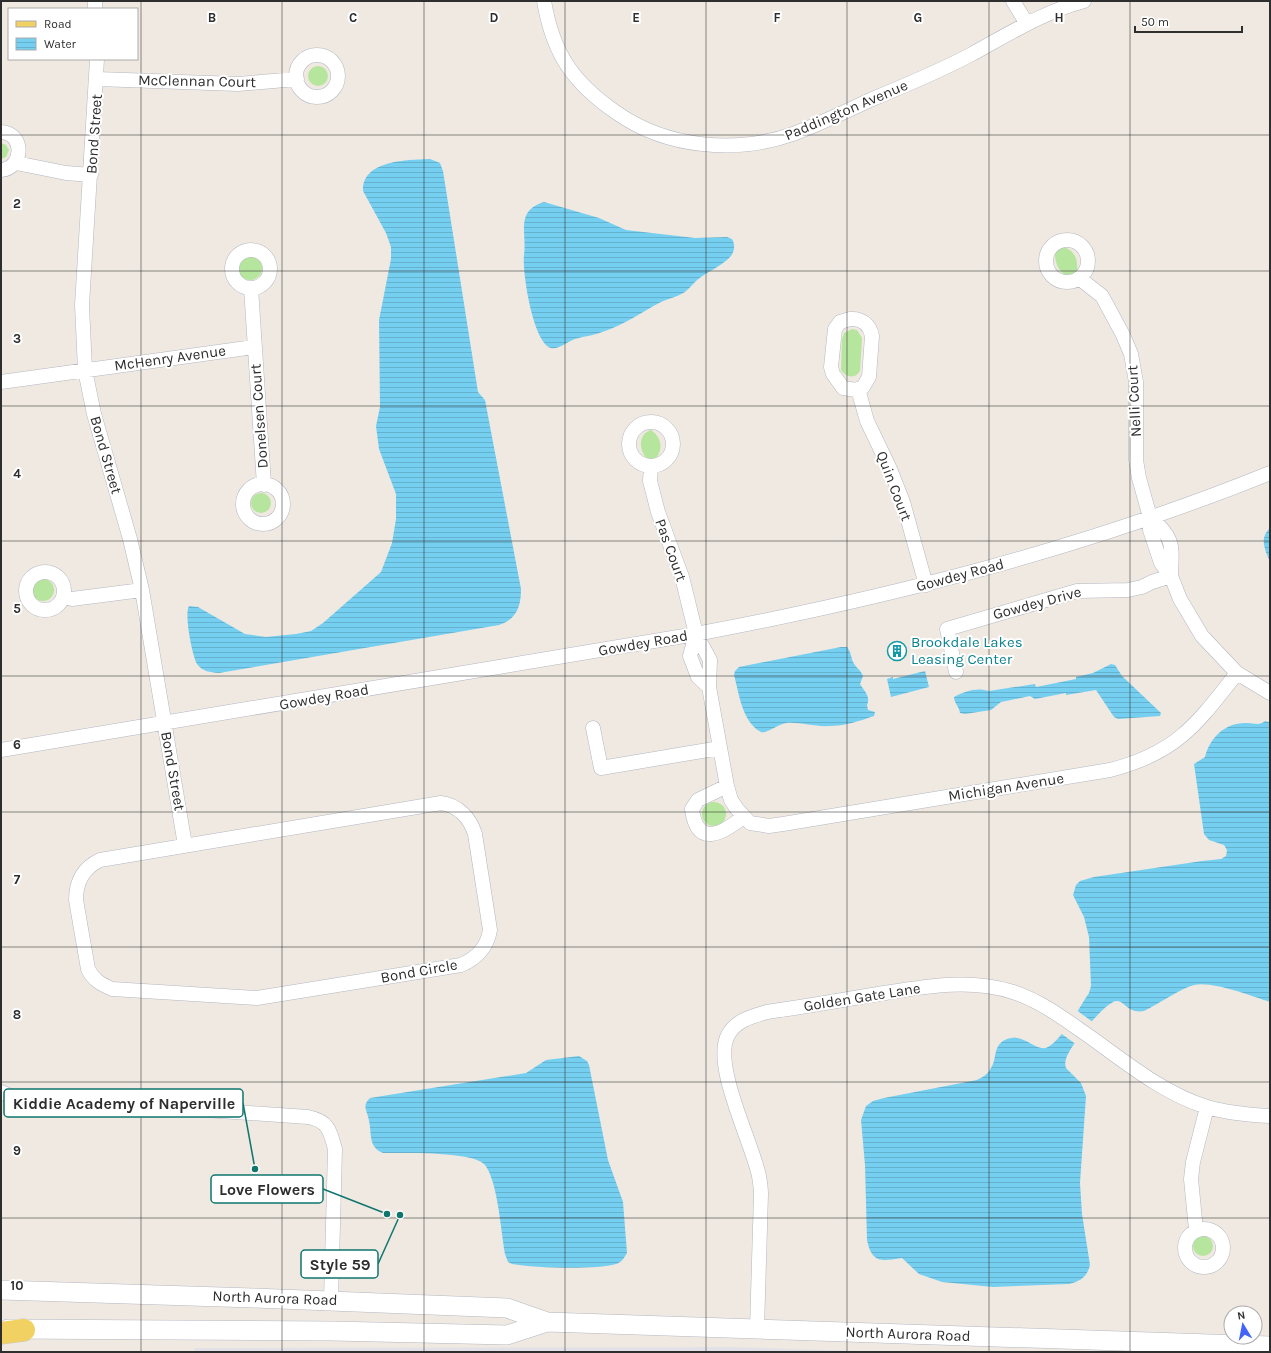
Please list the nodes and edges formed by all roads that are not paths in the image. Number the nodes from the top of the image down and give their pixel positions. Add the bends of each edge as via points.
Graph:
1 (544, 1) edge
2 (1013, 1) edge
3 (1084, 1) edge
4 (1027, 24) junction
5 (97, 60) edge
6 (97, 79) junction
7 (296, 79) dead end
8 (1, 132) edge
9 (16, 163) junction
10 (1, 170) edge
11 (91, 175) junction
12 (1079, 278) dead end
13 (251, 288) dead end
14 (254, 346) junction
15 (85, 370) junction
16 (1, 382) edge
17 (858, 389) junction
18 (651, 466) dead end
19 (1270, 473) edge
20 (264, 485) dead end
21 (1150, 517) junction
22 (1171, 576) junction
23 (926, 585) junction
24 (142, 590) junction
25 (63, 597) dead end
26 (696, 634) junction
27 (956, 672) dead end
28 (1237, 673) junction
29 (1270, 693) edge
30 (165, 724) junction
31 (593, 728) dead end
32 (720, 748) junction
33 (1, 750) edge
34 (727, 786) junction
35 (743, 817) junction
36 (185, 845) junction
37 (7, 1094) edge
38 (1207, 1107) junction
39 (1270, 1116) edge
40 (1196, 1230) dead end
41 (1, 1290) edge
42 (331, 1300) junction
43 (547, 1322) junction
44 (1, 1329) edge
45 (757, 1329) junction
46 (24, 1330) junction
47 (1, 1333) edge
48 (1270, 1346) edge

1 - 4 street, Paddington Avenue via 551,32 564,62 589,92 601,102 642,128 671,138 730,146 793,134 941,69
2 - 4 street
3 - 4 street, Paddington Avenue via 1056,10
5 - 6 street, Bond Street
6 - 7 street, McClennan Court via 238,84
6 - 11 street, Bond Street
8 - 9 street via 10,135 18,144 20,151
9 - 10 street
9 - 11 street
11 - 15 street, Bond Street via 82,305
12 - 21 street, Nelli Court via 1102,296 1131,354 1136,382 1136,460
13 - 14 street, Donelsen Court
14 - 15 street, McHenry Avenue
14 - 20 street, Donelsen Court
15 - 16 street, McHenry Avenue
15 - 24 street, Bond Street via 94,414 130,538
17 - 17 street via 863,387 869,377 872,336 871,330 864,322 850,319 840,322 835,329 831,367 843,388
17 - 23 street, Quin Court via 869,425 903,502
18 - 26 street, Pas Court via 650,481 658,512 682,577
19 - 21 street, Gowdey Road
21 - 22 street, Nelli Court via 1150,530 1160,563
21 - 23 street, Gowdey Road via 1001,565
22 - 27 street, Gowdey Drive via 1128,590 1077,590 947,629
22 - 28 street, Nelli Court via 1180,599 1198,630
23 - 26 street, Gowdey Road via 803,614
24 - 25 street via 72,599
24 - 30 street, Bond Street
26 - 30 street, Gowdey Road
26 - 32 street via 690,656 698,676 709,687
28 - 29 street, Nelli Court
28 - 35 street, Michigan Avenue via 1204,715 1176,742 1130,765 783,824 760,825 750,823
30 - 33 street, Gowdey Road
30 - 36 street, Bond Street
31 - 32 street via 601,768
32 - 34 street
34 - 35 street via 734,805
34 - 35 street via 698,800 692,809 696,825 710,835 718,834
36 - 36 street, Bond Circle via 430,804 449,804 466,816 475,834 490,923 489,937 480,954 461,965 256,998 112,989 99,983 91,976 86,965 76,900 80,878 87,868 100,860
37 - 42 street via 308,1117 325,1123 332,1134 335,1149
38 - 39 street, Golden Gate Lane
38 - 40 street via 1191,1180
38 - 45 street, Golden Gate Lane via 1155,1083 1054,1011 1028,998 989,987 944,984 752,1016 729,1034 725,1043 725,1065 759,1176 761,1194
41 - 42 main road, North Aurora Road
42 - 43 main road, North Aurora Road via 507,1308
43 - 45 main road, North Aurora Road
43 - 46 main road, North Aurora Road via 507,1335 332,1331
44 - 46 main road, North Aurora Road
45 - 48 main road, North Aurora Road
46 - 47 main road

